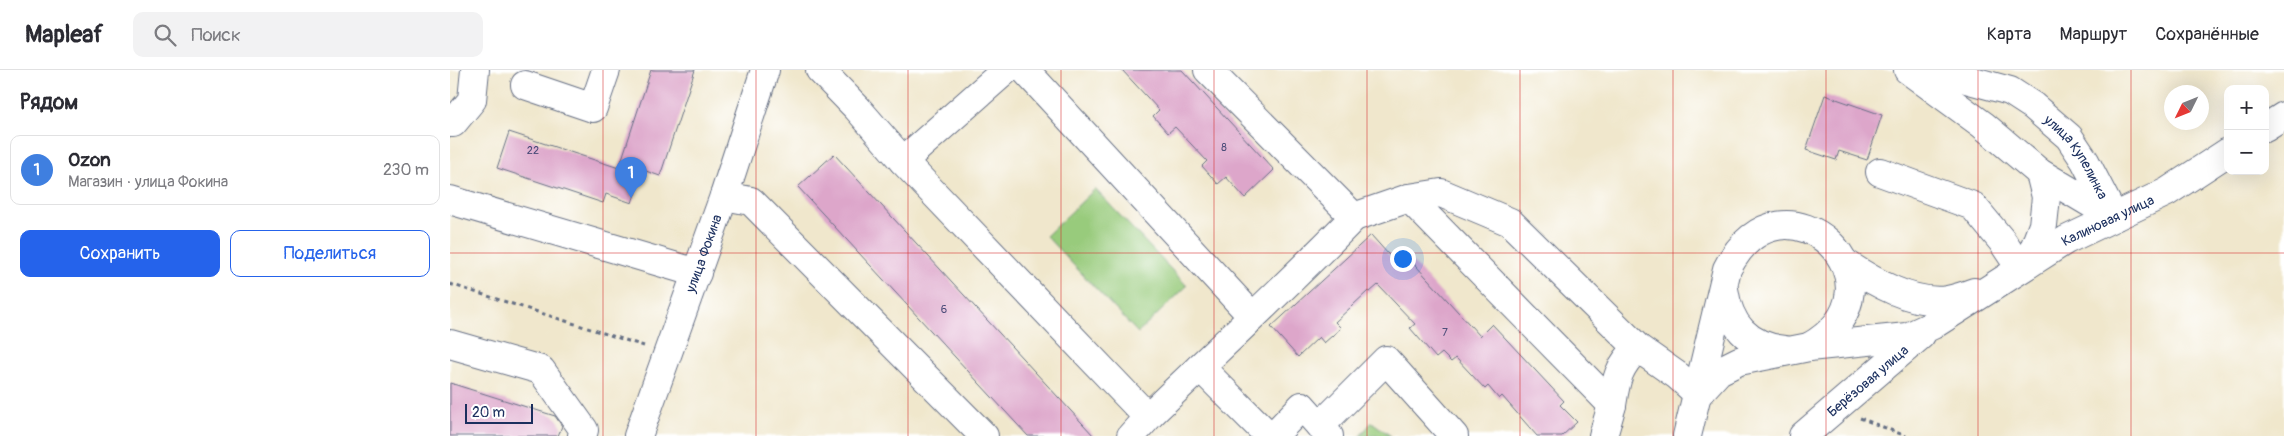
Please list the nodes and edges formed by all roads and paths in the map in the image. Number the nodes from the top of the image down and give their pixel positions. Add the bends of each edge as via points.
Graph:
1 (475, 70) edge
2 (606, 70) edge
3 (765, 70) edge
4 (819, 70) edge
5 (1006, 70) edge
6 (1025, 70) edge
7 (1208, 70) edge
8 (1908, 70) edge
9 (1933, 70) edge
10 (525, 85) dead end
11 (2284, 116) edge
12 (450, 123) edge
13 (2269, 125) edge
14 (2224, 155) edge
15 (903, 161) junction
16 (1880, 172) dead end
17 (2040, 173) junction
18 (724, 196) junction
19 (1409, 198) junction
20 (450, 200) edge
21 (1354, 217) junction
22 (2114, 218) junction
23 (1845, 263) junction
24 (2024, 266) junction
25 (697, 274) junction
26 (450, 284) edge
27 (1724, 287) junction
28 (1988, 288) junction
29 (1252, 316) junction
30 (1934, 325) junction
31 (450, 344) edge
32 (1638, 348) junction
33 (1799, 349) junction
34 (668, 354) junction
35 (1200, 367) junction
36 (1698, 394) junction
37 (1612, 405) junction
38 (1835, 408) junction
39 (1150, 415) junction
40 (1324, 431) edge
41 (584, 434) edge
42 (638, 436) edge
43 (984, 436) edge
44 (1131, 436) edge
45 (1271, 436) edge
46 (1454, 436) edge
47 (1602, 436) edge
48 (1687, 436) edge
49 (1803, 436) edge
50 (1906, 436) edge

1 - 12 street via 472,100
2 - 10 street via 593,108
3 - 18 street, улица Фокина
4 - 15 street
5 - 15 street
6 - 29 street
7 - 21 street
8 - 17 street, улица Купелинка
9 - 22 street, улица Купелинка via 2010,91 2032,106 2069,137
11 - 13 street
14 - 22 street, Калиновая улица via 2167,192
15 - 39 street via 1141,410
16 - 24 street via 1973,206
17 - 22 street, улица Купелинка
17 - 24 street via 2046,197 2043,225
18 - 25 street, улица Фокина
18 - 43 street via 751,202
19 - 21 street
19 - 32 street via 1441,193 1510,222
19 - 37 street
20 - 25 street
21 - 29 street via 1296,277
22 - 24 street, Калиновая улица via 2066,240
23 - 27 street via 1820,234 1803,227 1784,225 1765,229 1742,245 1727,269
23 - 28 street via 1878,284 1914,297 1947,300
23 - 33 street via 1850,281 1846,312 1827,337
24 - 28 street, Калиновая улица
25 - 34 street, улица Фокина
26 - 34 path
27 - 33 street via 1727,306 1736,324 1750,339 1768,348
27 - 36 street
28 - 30 street
29 - 35 street
30 - 33 street via 1907,337
30 - 38 street, Берёзовая улица
31 - 41 street via 541,370
32 - 36 street
32 - 37 street via 1625,359 1616,381
33 - 36 street via 1739,361 1719,371
34 - 42 street, улица Фокина
35 - 39 street
35 - 45 street
36 - 48 street
37 - 47 street
38 - 49 street, Берёзовая улица
38 - 50 path
39 - 44 street
40 - 45 street via 1302,406
40 - 46 street via 1386,360

